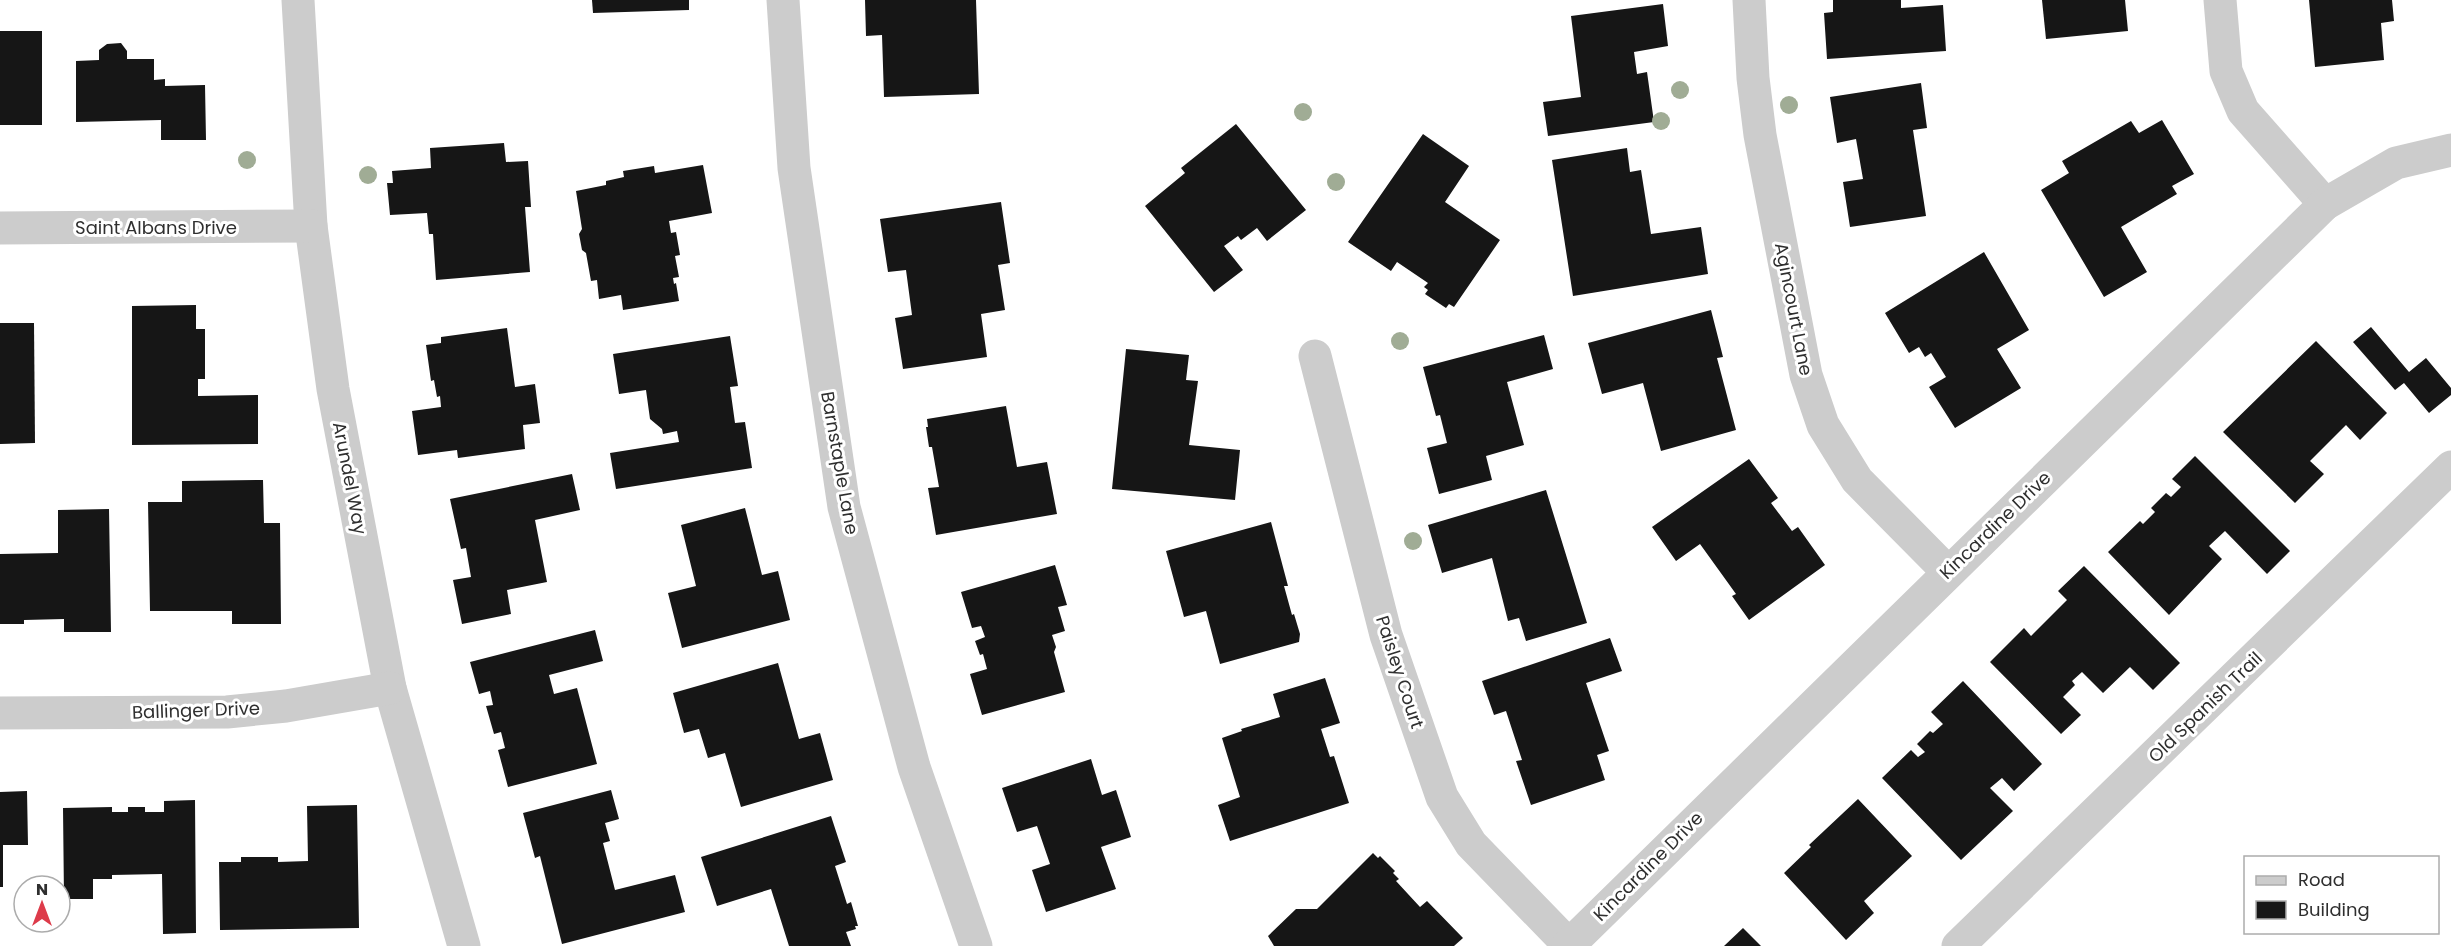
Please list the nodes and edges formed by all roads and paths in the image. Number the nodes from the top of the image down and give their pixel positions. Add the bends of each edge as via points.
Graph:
1 (298, 0) edge
2 (783, 0) edge
3 (1749, 0) edge
4 (2220, 0) edge
5 (2451, 150) edge
6 (2325, 204) junction
7 (311, 226) junction
8 (0, 228) edge
9 (1315, 356) dead end
10 (2451, 467) edge
11 (1947, 571) junction
12 (390, 688) junction
13 (0, 713) edge
14 (1568, 945) edge
15 (464, 946) edge
16 (976, 946) edge
17 (1958, 946) edge

1 - 7 street, Arundel Way
2 - 16 street, Barnstaple Lane via 794,168 844,507 914,767
3 - 11 street, Agincourt Lane via 1760,135 1806,375 1823,425 1857,480
4 - 6 street via 2226,70 2243,111
5 - 6 street, Kincardine Drive via 2396,163
6 - 11 street, Kincardine Drive
7 - 8 street, Saint Albans Drive
7 - 12 street, Arundel Way via 333,389
9 - 14 street, Paisley Court via 1386,635 1442,797 1471,844
10 - 17 street, Old Spanish Trail
11 - 14 street, Kincardine Drive
12 - 13 street, Ballinger Drive via 227,712
12 - 15 street, Arundel Way

